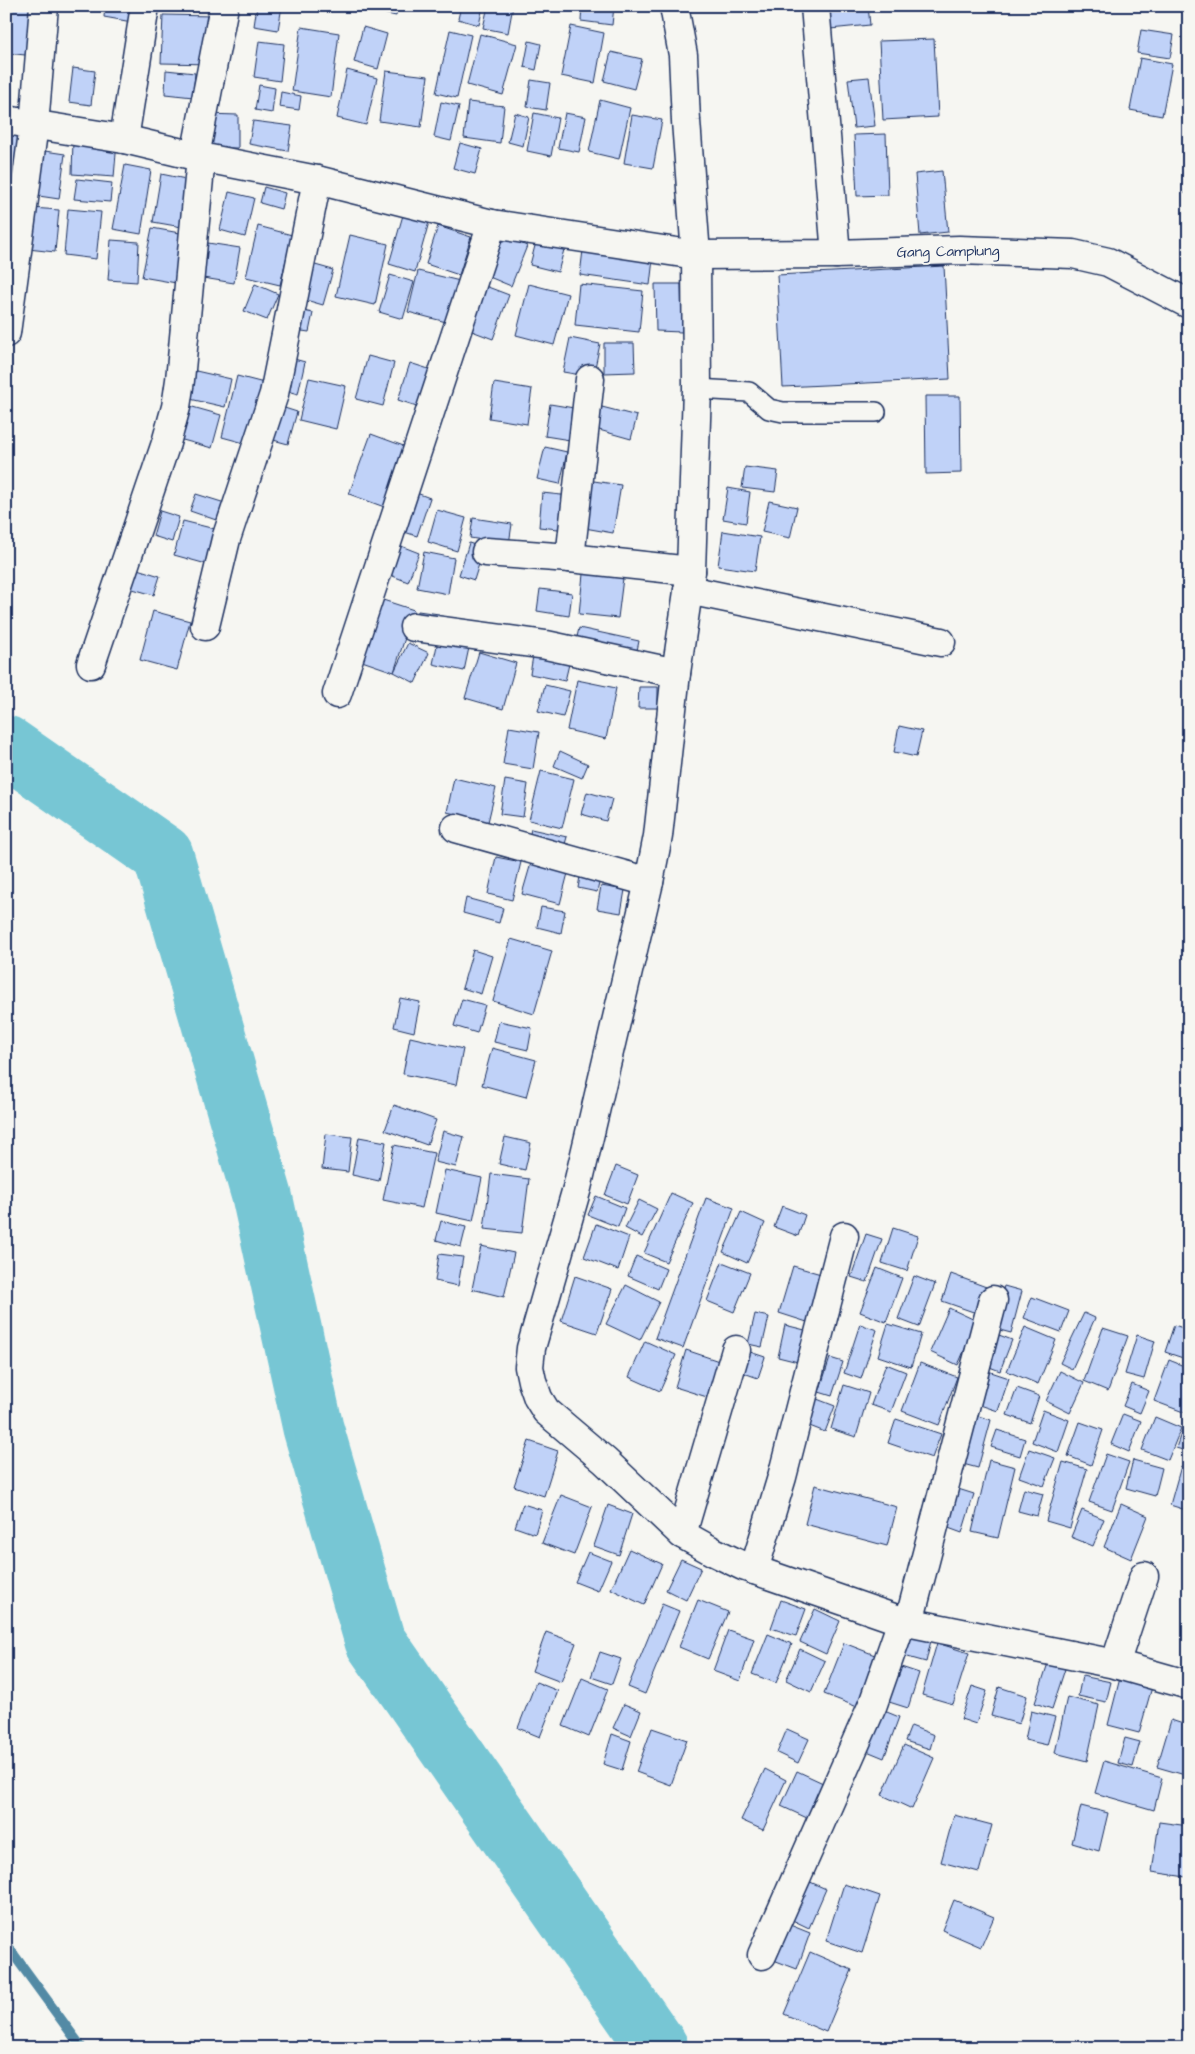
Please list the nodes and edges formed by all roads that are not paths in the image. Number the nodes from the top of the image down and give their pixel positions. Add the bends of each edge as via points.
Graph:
1 (44, 6) edge
2 (145, 6) edge
3 (224, 6) edge
4 (674, 6) edge
5 (815, 6) edge
6 (6, 120) edge
7 (34, 125) junction
8 (124, 139) junction
9 (198, 157) junction
10 (317, 180) junction
11 (492, 224) junction
12 (836, 254) junction
13 (696, 255) junction
14 (1189, 304) edge
15 (6, 333) edge
16 (590, 379) dead end
17 (697, 389) junction
18 (876, 412) dead end
19 (486, 552) dead end
20 (570, 558) junction
21 (690, 580) junction
22 (205, 626) dead end
23 (414, 627) dead end
24 (941, 642) dead end
25 (90, 664) dead end
26 (676, 673) junction
27 (337, 694) dead end
28 (456, 828) dead end
29 (649, 882) junction
30 (844, 1236) dead end
31 (993, 1300) dead end
32 (736, 1350) dead end
33 (682, 1534) junction
34 (754, 1570) junction
35 (1144, 1576) dead end
36 (906, 1622) junction
37 (1115, 1664) junction
38 (1189, 1684) edge
39 (762, 1955) dead end

1 - 7 street
2 - 8 street
3 - 9 street
4 - 13 street via 683,55
5 - 12 street
6 - 7 street, Gang Camplung
7 - 8 street, Gang Camplung
7 - 15 street
8 - 9 street, Gang Camplung
9 - 10 street, Gang Camplung
9 - 25 street via 176,407
10 - 11 street, Gang Camplung
10 - 22 street via 274,394 226,539
11 - 13 street, Gang Camplung
11 - 27 street
12 - 13 street, Gang Camplung
12 - 14 street, Gang Camplung via 959,250 1073,254 1108,262
13 - 17 street
16 - 20 street
17 - 18 lane via 749,392 776,412
17 - 21 street
19 - 20 street
20 - 21 street
21 - 24 street
21 - 26 street
23 - 26 street via 546,645
26 - 29 street via 658,836
28 - 29 street
29 - 33 street via 577,1188 531,1348 529,1367 538,1398 546,1411
30 - 34 street via 785,1468
31 - 36 street
32 - 33 street
33 - 34 street
34 - 36 street
35 - 37 street
36 - 37 street
36 - 39 street
37 - 38 street

